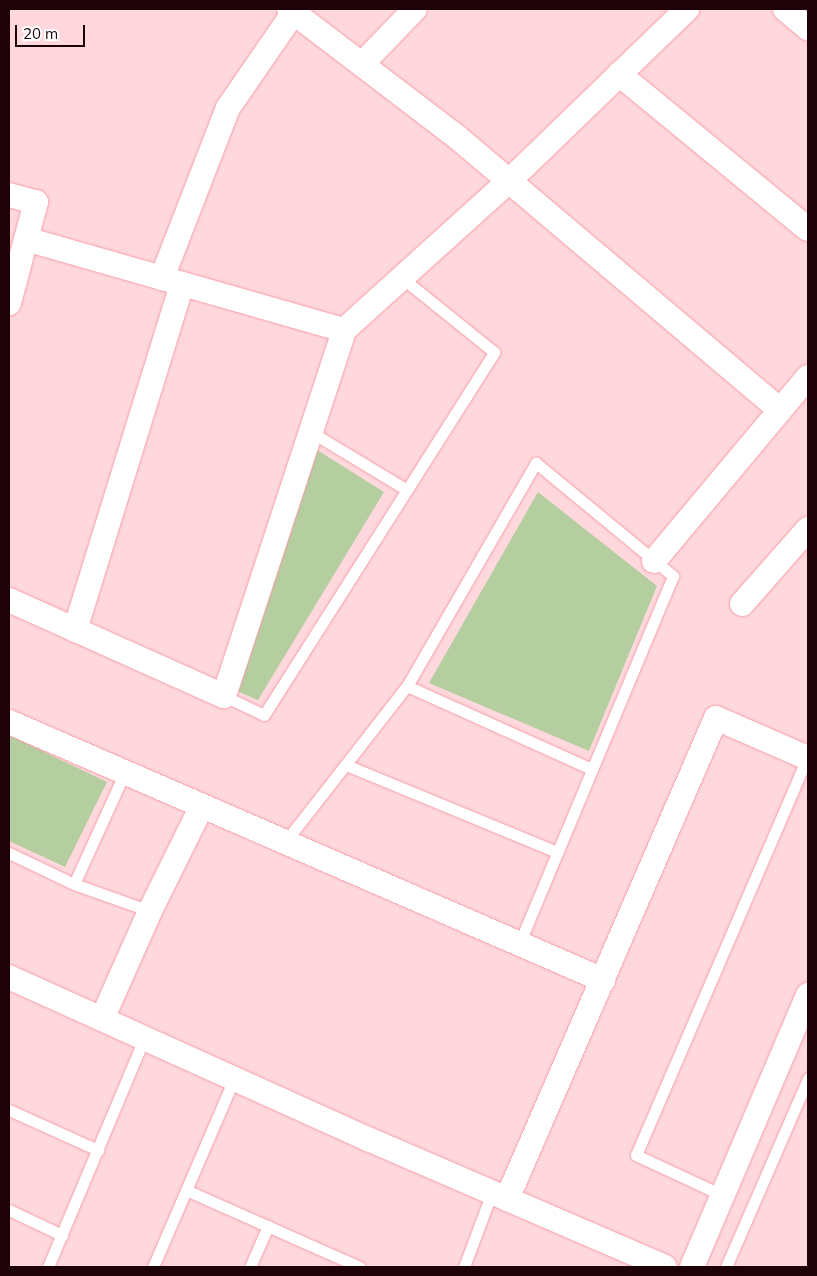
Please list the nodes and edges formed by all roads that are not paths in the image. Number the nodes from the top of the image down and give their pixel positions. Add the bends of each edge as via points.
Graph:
1 (415, 9) edge
2 (687, 9) edge
3 (785, 9) edge
4 (292, 11) edge
5 (808, 28) edge
6 (362, 64) junction
7 (619, 74) junction
8 (509, 181) junction
9 (9, 195) edge
10 (808, 229) edge
11 (26, 239) junction
12 (402, 278) junction
13 (172, 281) junction
14 (9, 303) edge
15 (344, 330) junction
16 (808, 377) edge
17 (780, 410) junction
18 (310, 432) junction
19 (407, 490) junction
20 (808, 529) edge
21 (654, 561) junction
22 (9, 600) edge
23 (742, 604) dead end
24 (75, 630) junction
25 (407, 686) junction
26 (224, 696) junction
27 (9, 722) edge
28 (808, 757) edge
29 (346, 765) junction
30 (592, 768) junction
31 (125, 772) junction
32 (202, 806) junction
33 (285, 842) junction
34 (557, 852) junction
35 (9, 853) edge
36 (74, 884) junction
37 (150, 911) junction
38 (519, 944) junction
39 (9, 978) edge
40 (603, 980) junction
41 (808, 995) edge
42 (102, 1019) junction
43 (144, 1039) junction
44 (808, 1078) edge
45 (234, 1079) junction
46 (9, 1110) edge
47 (98, 1150) junction
48 (186, 1190) junction
49 (722, 1195) junction
50 (500, 1196) junction
51 (9, 1210) edge
52 (268, 1226) junction
53 (62, 1235) junction
54 (48, 1267) edge
55 (152, 1267) edge
56 (250, 1267) edge
57 (360, 1267) edge
58 (464, 1267) edge
59 (663, 1267) edge
60 (692, 1267) edge
61 (726, 1267) edge

1 - 6 street
2 - 7 street
3 - 5 street
4 - 6 street
4 - 13 street via 228,108
6 - 8 street
7 - 8 street
7 - 10 street
8 - 12 street
8 - 17 street
9 - 11 street via 36,202
11 - 13 street
11 - 14 street
12 - 15 street
12 - 19 lane via 494,352
13 - 15 street
13 - 24 street
15 - 18 street
16 - 17 street
17 - 21 street
18 - 19 lane
18 - 26 street
19 - 26 lane via 264,715
20 - 23 street
21 - 25 lane via 536,464
21 - 30 lane via 673,576
22 - 24 street
24 - 26 street
25 - 29 lane
25 - 30 lane
27 - 31 street
28 - 40 street via 716,718
28 - 49 lane via 636,1155
29 - 33 lane
29 - 34 lane
30 - 34 lane
31 - 32 street
31 - 36 lane
32 - 33 street
32 - 37 street
33 - 38 street
34 - 38 lane
35 - 36 lane
36 - 37 lane
37 - 42 street
38 - 40 street
39 - 42 street
40 - 50 street
41 - 49 street
42 - 43 street
43 - 45 street
43 - 47 lane
44 - 61 lane
45 - 48 lane
45 - 50 street
46 - 47 lane
47 - 53 lane
48 - 52 lane
48 - 55 lane
49 - 60 street
50 - 58 lane
50 - 59 street
51 - 53 lane
52 - 56 lane
52 - 57 lane
53 - 54 lane

